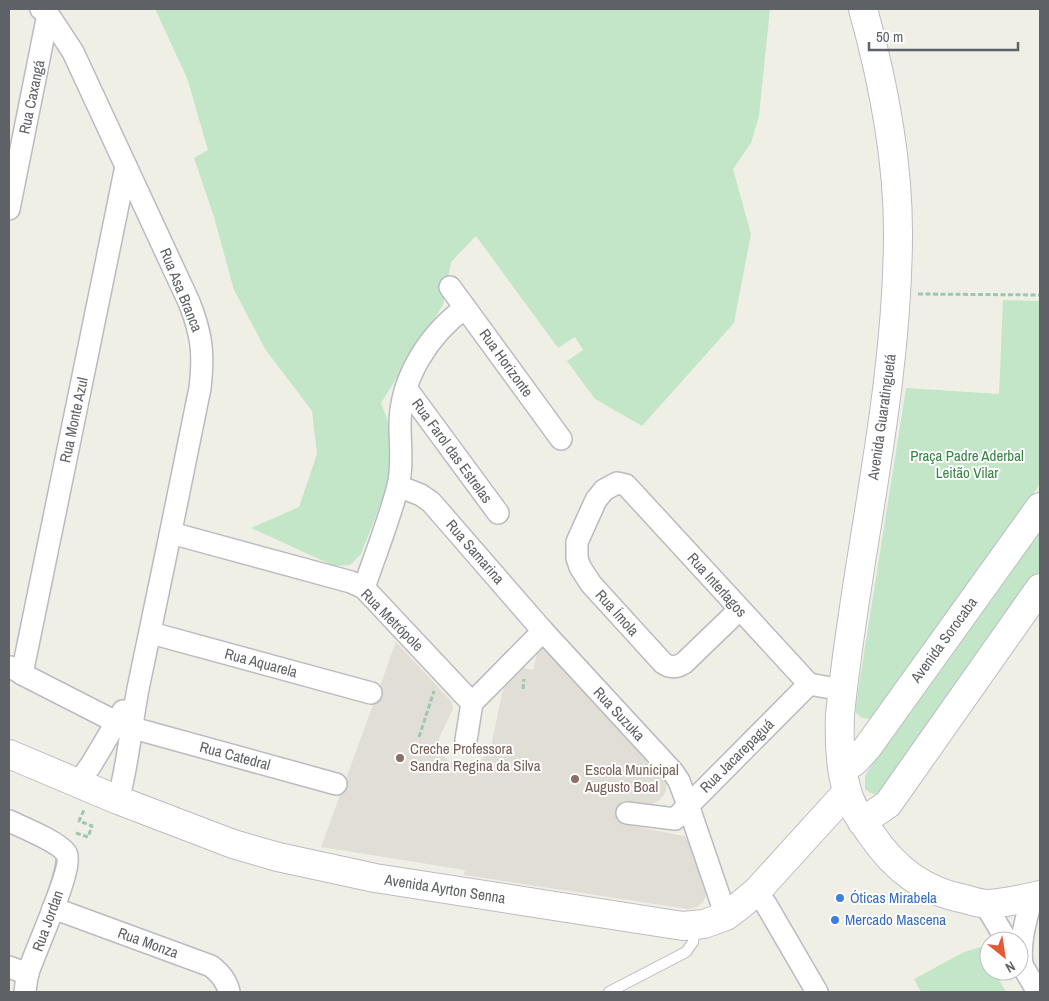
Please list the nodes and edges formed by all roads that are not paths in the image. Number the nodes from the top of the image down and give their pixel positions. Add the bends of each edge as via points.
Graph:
1 (863, 9) edge
2 (45, 11) edge
3 (126, 166) junction
4 (9, 208) edge
5 (450, 287) dead end
6 (465, 308) junction
7 (406, 388) junction
8 (561, 439) dead end
9 (626, 485) joint
10 (398, 486) junction
11 (1040, 507) edge
12 (498, 513) dead end
13 (171, 533) junction
14 (364, 588) junction
15 (1040, 588) edge
16 (739, 610) junction
17 (543, 631) junction
18 (151, 634) junction
19 (15, 670) edge
20 (808, 684) junction
21 (842, 690) junction
22 (371, 694) dead end
23 (472, 703) junction
24 (124, 725) junction
25 (466, 740) dead end
26 (9, 754) edge
27 (845, 780) junction
28 (336, 784) dead end
29 (98, 792) junction
30 (688, 805) junction
31 (627, 813) dead end
32 (9, 820) edge
33 (862, 822) junction
34 (757, 891) junction
35 (1036, 896) edge
36 (985, 904) junction
37 (53, 908) junction
38 (726, 916) junction
39 (696, 926) junction
40 (1002, 931) edge
41 (1023, 931) edge
42 (21, 978) edge
43 (1029, 978) edge
44 (229, 992) edge
45 (610, 992) edge
46 (817, 992) edge
47 (1038, 992) edge

1 - 21 street, Avenida Guaratinguetá via 889,127 898,232 890,368
2 - 3 street, Rua Asa Branca via 73,52
2 - 4 street, Rua Caxangá
3 - 13 street, Rua Asa Branca via 189,302 202,346 200,388
3 - 19 street, Rua Monte Azul
5 - 6 street, Rua Horizonte
6 - 7 street via 430,342
6 - 8 street, Rua Horizonte
7 - 10 street via 400,423
7 - 12 street, Rua Farol das Estrelas
9 - 16 street, Rua Interlagos
9 - 16 street, Rua Ímola via 617,483 604,490 577,542 580,567 603,597 663,663 673,667 684,663
10 - 14 street
10 - 17 street, Rua Samarina via 431,502
11 - 27 street, Avenida Sorocaba via 855,761
13 - 14 street, Rua Metrópole
13 - 18 street, Rua Asa Branca
14 - 23 street, Rua Metrópole
15 - 33 street via 888,804
16 - 20 street, Rua Interlagos
17 - 23 street
17 - 30 street, Rua Suzuka via 673,772
18 - 22 street, Rua Aquarela
18 - 24 street, Rua Asa Branca
19 - 24 street
20 - 21 street
20 - 30 street, Rua Jacarepaguá
21 - 27 street, Avenida Guaratinguetá via 840,730
23 - 25 street
24 - 28 street, Rua Catedral
24 - 29 street, Rua Asa Branca via 91,765
24 - 29 street, Rua Asa Branca via 125,773
26 - 29 street, Avenida Ayrton Senna
27 - 33 street, Avenida Guaratinguetá
27 - 34 street, Avenida Ayrton Senna
29 - 39 street, Avenida Ayrton Senna via 233,844 323,868 660,924
30 - 31 street, Rua Jacarepaguá via 675,819
30 - 38 street, Rua Suzuka
32 - 37 street, Rua Jordan via 57,844 69,844 66,869
33 - 36 street, Avenida Guaratinguetá via 881,849 919,883 939,892
34 - 38 street, Avenida Ayrton Senna
34 - 46 street
35 - 36 street
35 - 41 street
36 - 40 street
37 - 42 street, Rua Jordan
37 - 44 street, Rua Monza via 211,966 224,978
38 - 39 street, Avenida Ayrton Senna
39 - 45 lane via 693,942 686,952
43 - 47 street

